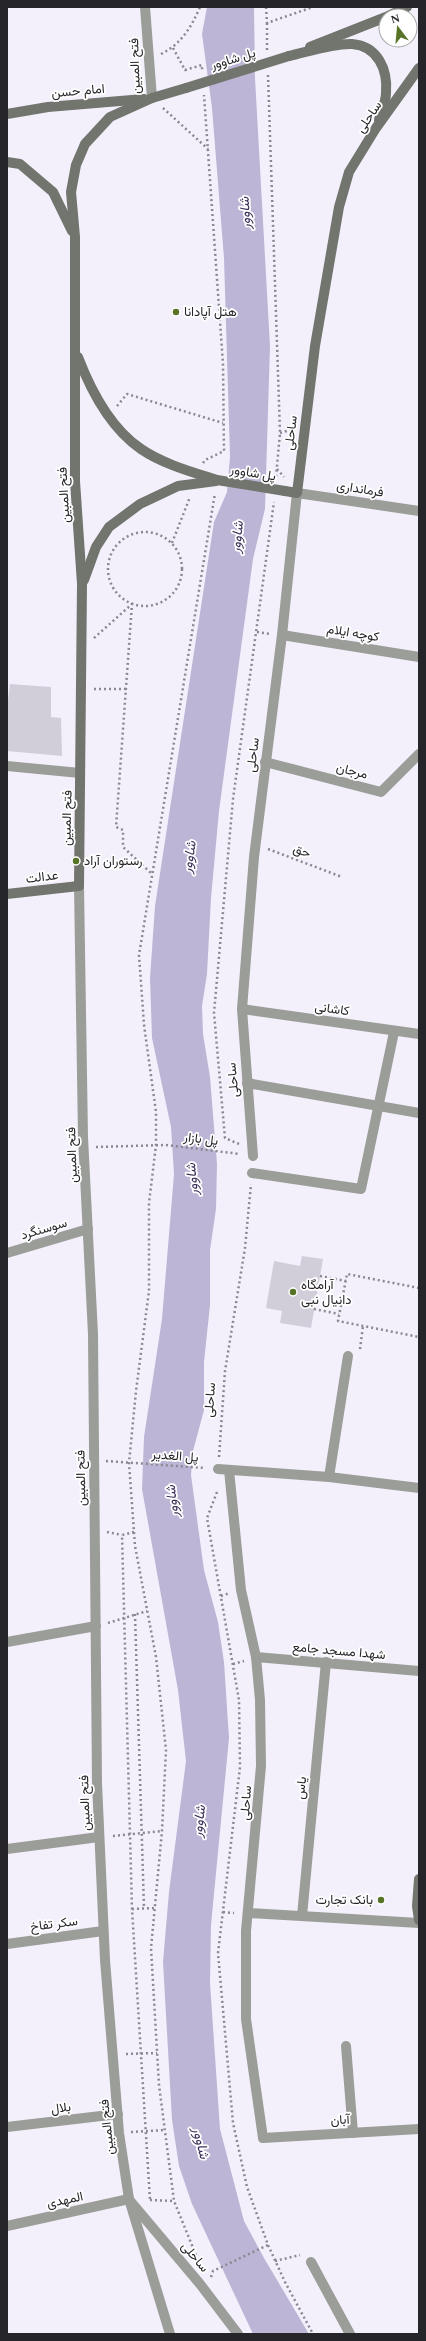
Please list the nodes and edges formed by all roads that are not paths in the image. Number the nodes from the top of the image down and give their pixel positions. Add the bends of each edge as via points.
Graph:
1 (145, 7) edge
2 (378, 20) edge
3 (289, 56) junction
4 (419, 68) edge
5 (152, 98) junction
6 (7, 114) edge
7 (376, 128) junction
8 (7, 162) edge
9 (75, 237) junction
10 (75, 350) junction
11 (217, 480) junction
12 (298, 493) junction
13 (419, 511) edge
14 (82, 584) junction
15 (282, 635) junction
16 (419, 657) edge
17 (419, 754) edge
18 (265, 762) junction
19 (7, 766) edge
20 (80, 773) junction
21 (79, 886) junction
22 (7, 894) edge
23 (242, 1009) junction
24 (394, 1032) junction
25 (419, 1034) edge
26 (247, 1083) junction
27 (379, 1106) junction
28 (419, 1113) edge
29 (253, 1156) dead end
30 (252, 1173) road end
31 (88, 1229) junction
32 (7, 1253) edge
33 (348, 1356) road end
34 (213, 1469) road end
35 (229, 1470) junction
36 (329, 1477) junction
37 (419, 1488) edge
38 (96, 1626) junction
39 (7, 1642) edge
40 (256, 1657) junction
41 (326, 1662) junction
42 (419, 1671) edge
43 (99, 1837) junction
44 (7, 1849) edge
45 (419, 1879) edge
46 (248, 1913) junction
47 (302, 1916) junction
48 (419, 1920) edge
49 (419, 1923) edge
50 (103, 1931) junction
51 (7, 1944) edge
52 (346, 2046) dead end
53 (118, 2114) junction
54 (7, 2127) edge
55 (419, 2129) edge
56 (353, 2133) junction
57 (262, 2138) joint
58 (129, 2199) junction
59 (7, 2226) edge
60 (312, 2262) road end
61 (170, 2334) edge
62 (238, 2334) edge
63 (350, 2334) edge

1 - 5 street, فتح المبین
2 - 3 street
3 - 5 street, پل شاوور, bridge
3 - 7 street via 351,44 365,47 378,56 385,70 386,94
4 - 7 street, ساحلی
5 - 6 street, امام حسن via 48,107
5 - 9 street, فتح المبین via 110,116 85,144 76,165 71,192
7 - 12 street, ساحلی via 350,172 339,207 315,346
8 - 9 street via 20,164 53,192
9 - 10 street, فتح المبین
10 - 11 street via 88,384 117,428 141,449 173,465
10 - 14 street, فتح المبین via 75,480
11 - 12 street, پل شاوور, bridge
11 - 14 street via 178,486 140,504 110,527 96,547
12 - 13 street, فرمانداری
12 - 15 street, ساحلی
14 - 20 street, فتح المبین
15 - 16 street, کوچه ایلام
15 - 18 street, ساحلی
17 - 18 street, مرجان via 381,792
18 - 23 street, ساحلی
19 - 20 street
20 - 21 street, فتح المبین
21 - 22 street, عدالت
21 - 31 street, فتح المبین
23 - 24 street, کاشانی
23 - 26 street, ساحلی
24 - 25 street, کاشانی
24 - 27 street
26 - 27 street
26 - 29 street, ساحلی
27 - 28 street
27 - 30 street via 361,1188
31 - 32 street, سوسنگرد
31 - 38 street, فتح المبین via 93,1334
33 - 36 street
34 - 35 street
35 - 36 street
35 - 40 street, ساحلی via 241,1590
36 - 37 street
38 - 39 street
38 - 43 street, فتح المبین
40 - 41 street, شهدا مسجد جامع
40 - 46 street, ساحلی via 260,1700 261,1766
41 - 42 street, شهدا مسجد جامع
41 - 47 street, یاس
43 - 44 street
43 - 50 street, فتح المبین
45 - 48 street
46 - 47 street
46 - 57 street, ساحلی via 246,2019
47 - 49 street
50 - 51 street, سکر تفاخ
50 - 53 street, فتح المبین
52 - 56 street
53 - 54 street, بلال
53 - 58 street, فتح المبین
55 - 56 street, آبان
56 - 57 street, آبان
58 - 59 street, المهدی
58 - 61 street, فتح المبین
58 - 62 street, ساحلی
60 - 63 street

